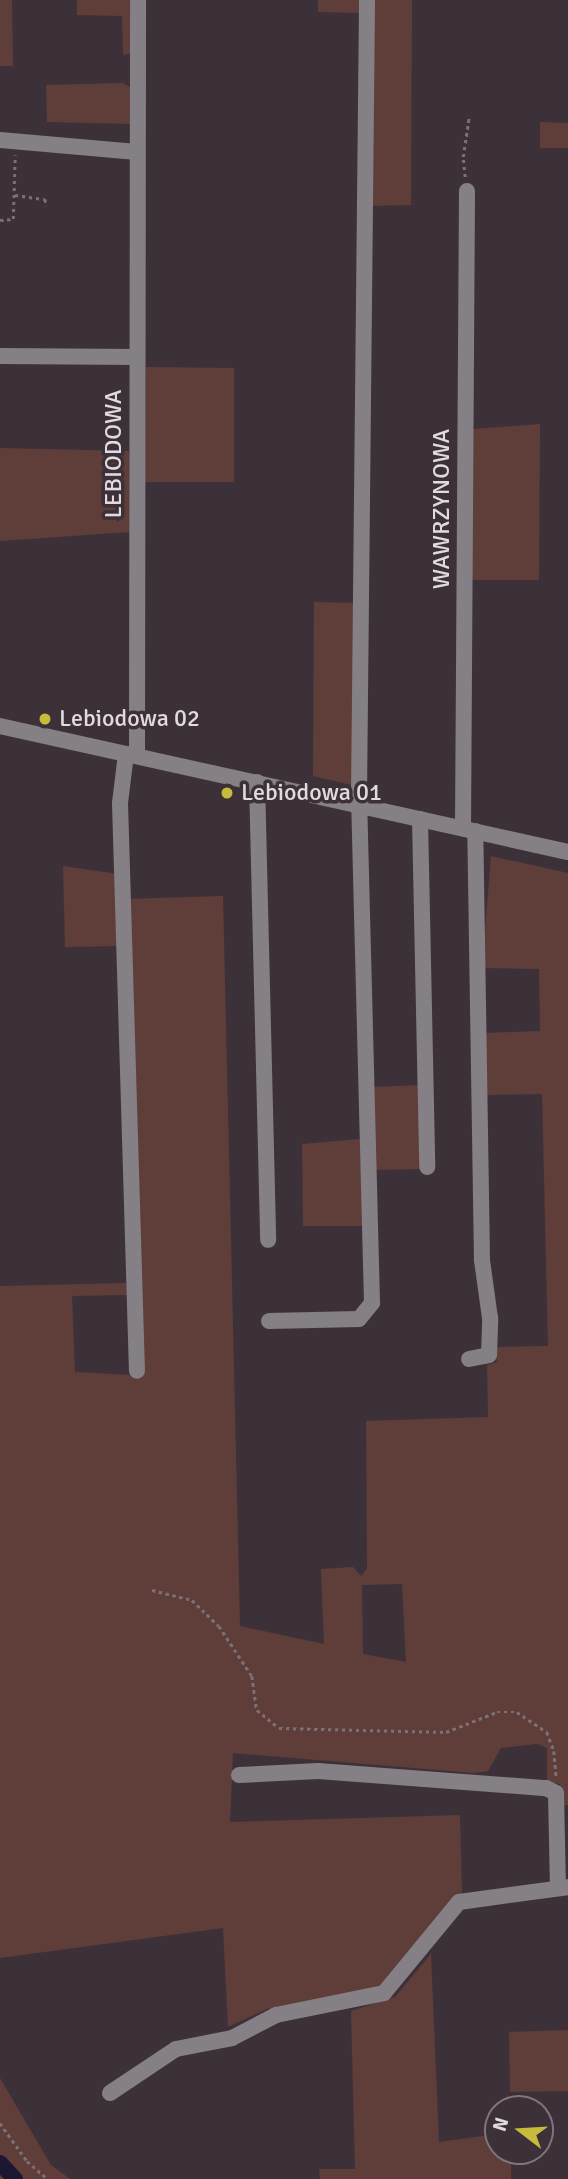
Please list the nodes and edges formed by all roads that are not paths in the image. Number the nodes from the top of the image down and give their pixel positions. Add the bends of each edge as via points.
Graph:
1 (138, 0) edge
2 (367, 0) edge
3 (8, 141) edge
4 (136, 152) junction
5 (467, 191) road end
6 (0, 356) edge
7 (137, 357) junction
8 (0, 726) edge
9 (132, 755) junction
10 (257, 782) junction
11 (359, 805) junction
12 (420, 819) junction
13 (469, 830) junction
14 (568, 852) edge
15 (427, 1167) dead end
16 (268, 1240) dead end
17 (269, 1321) dead end
18 (469, 1359) dead end
19 (137, 1371) dead end
20 (239, 1775) dead end
21 (563, 1888) edge
22 (110, 2093) dead end

1 - 4 street, LEBIODOWA
2 - 11 street
3 - 4 street
4 - 7 street, LEBIODOWA
5 - 13 street, WAWRZYNOWA
6 - 7 street
7 - 9 street, LEBIODOWA
8 - 9 street
9 - 10 street
9 - 19 street, LEBIODOWA via 120,803
10 - 11 street
10 - 16 street
11 - 12 street
11 - 17 street via 372,1303 359,1319
12 - 13 street
12 - 15 street
13 - 14 street
13 - 18 street, WAWRZYNOWA via 482,1260 490,1318 489,1355
20 - 21 street via 318,1771 546,1788 556,1793
21 - 22 street via 459,1902 384,1993 276,2015 232,2038 176,2049

